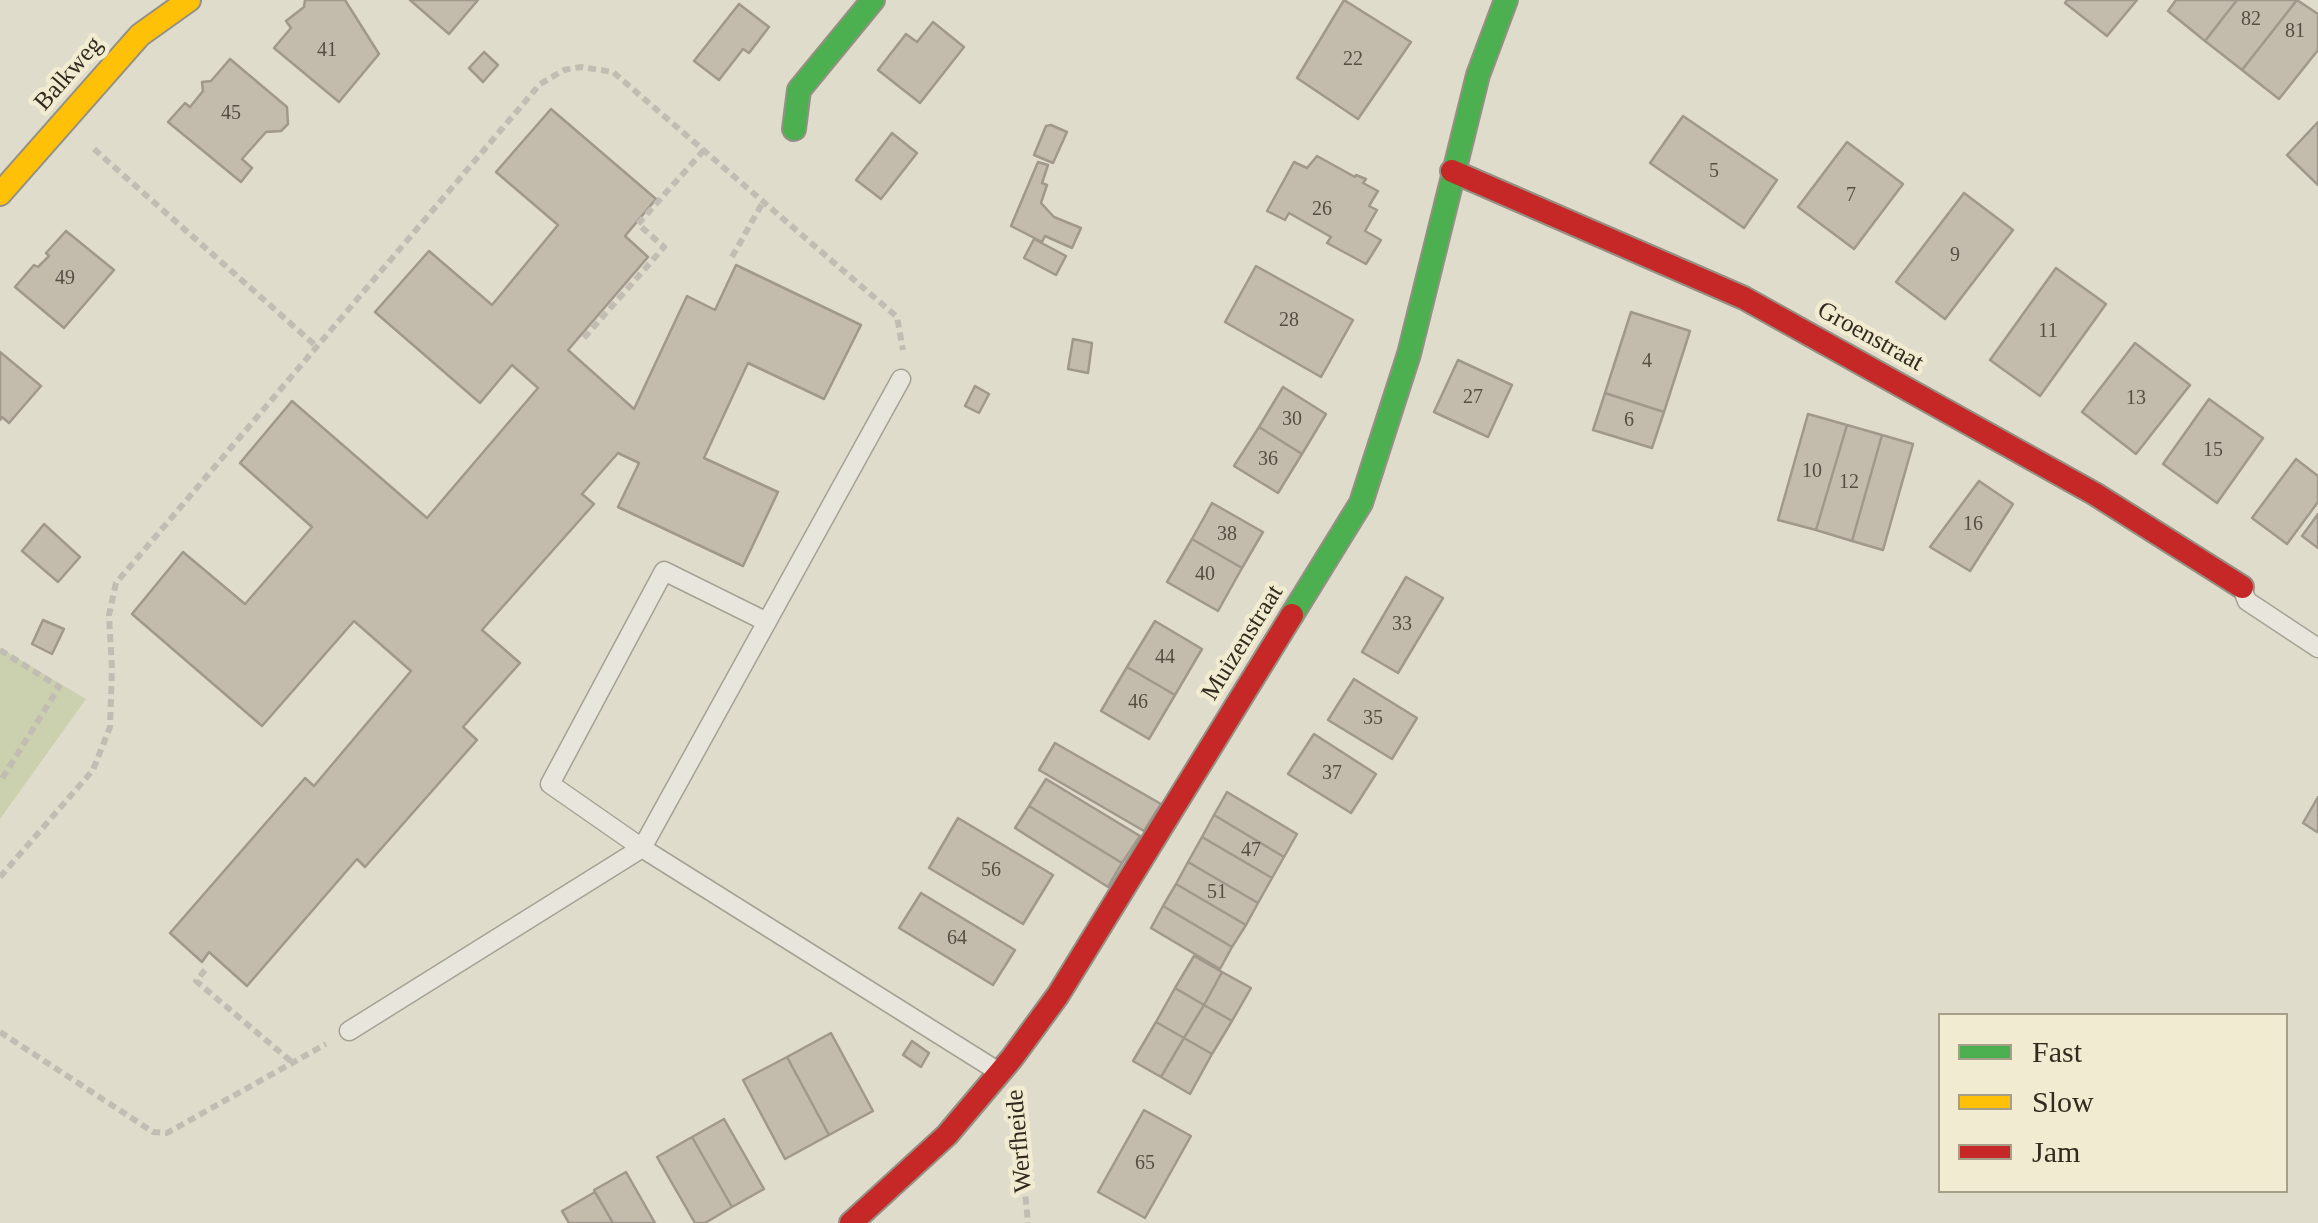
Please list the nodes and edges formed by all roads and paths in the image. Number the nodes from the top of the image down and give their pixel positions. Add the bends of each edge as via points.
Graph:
1 (189, 0) edge
2 (872, 0) edge
3 (1506, 0) edge
4 (62, 123) junction
5 (794, 130) dead end
6 (704, 150) junction
7 (1452, 172) junction
8 (0, 194) edge
9 (763, 202) junction
10 (732, 257) dead end
11 (584, 338) dead end
12 (316, 346) junction
13 (902, 378) joint
14 (2242, 587) joint
15 (767, 622) junction
16 (2318, 648) edge
17 (0, 650) edge
18 (0, 782) edge
19 (642, 848) junction
20 (0, 876) edge
21 (204, 970) dead end
22 (348, 1031) joint
23 (0, 1032) edge
24 (293, 1063) junction
25 (1000, 1073) junction
26 (1018, 1113) dead end
27 (852, 1223) edge
28 (1028, 1223) edge

1 - 4 street, Balkweg via 140,35
2 - 5 street via 799,90
3 - 7 street, Muizenstraat
4 - 8 street, Balkweg
4 - 12 path
6 - 9 path
6 - 11 path via 638,224 664,247
6 - 12 path via 613,72 564,70 540,84
7 - 14 street, Groenstraat via 1744,298 2094,494
7 - 25 street, Muizenstraat via 1410,354 1361,504 1058,995
9 - 10 path
9 - 13 path via 897,317
12 - 20 path via 116,582 108,614 110,727 93,770
13 - 15 lane
14 - 16 lane via 2247,601
15 - 19 lane
15 - 19 lane via 664,571 550,784
17 - 18 path via 59,687
19 - 22 lane
19 - 25 lane
21 - 24 path via 196,981
22 - 24 path
23 - 24 path via 154,1132 178,1128
25 - 27 street, Muizenstraat via 947,1134
26 - 28 path, Werfheide

